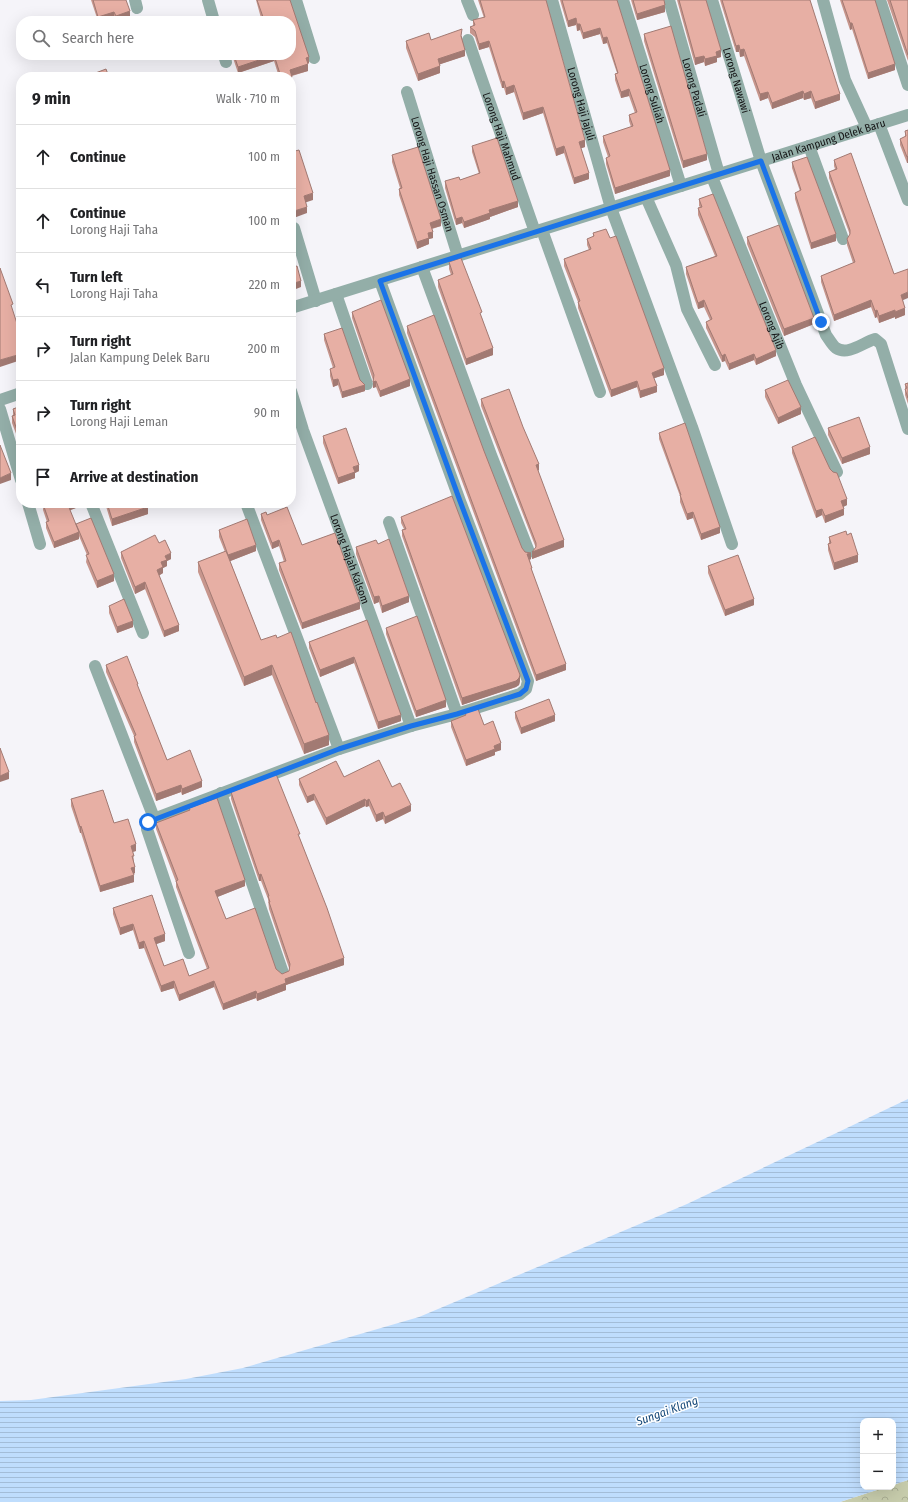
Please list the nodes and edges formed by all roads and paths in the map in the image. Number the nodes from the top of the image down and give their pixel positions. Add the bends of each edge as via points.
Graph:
1 (208, 0) edge
2 (296, 0) edge
3 (468, 0) edge
4 (552, 0) edge
5 (623, 0) edge
6 (669, 0) edge
7 (712, 0) edge
8 (823, 0) edge
9 (880, 0) edge
10 (473, 15) dead end
11 (213, 16) edge
12 (468, 40) dead end
13 (314, 58) dead end
14 (908, 85) edge
15 (407, 92) dead end
16 (908, 115) edge
17 (879, 124) junction
18 (867, 128) junction
19 (809, 146) junction
20 (761, 161) junction
21 (716, 175) junction
22 (681, 186) junction
23 (646, 197) junction
24 (908, 200) edge
25 (611, 208) junction
26 (539, 231) junction
27 (296, 235) edge
28 (843, 239) dead end
29 (458, 256) junction
30 (422, 267) junction
31 (380, 281) junction
32 (336, 294) junction
33 (316, 301) junction
34 (296, 307) edge
35 (716, 365) dead end
36 (367, 384) dead end
37 (600, 392) dead end
38 (16, 395) edge
39 (0, 400) edge
40 (296, 406) edge
41 (0, 408) edge
42 (908, 429) edge
43 (16, 463) edge
44 (837, 472) edge
45 (29, 508) edge
46 (93, 508) edge
47 (248, 508) edge
48 (389, 522) dead end
49 (40, 544) dead end
50 (732, 544) dead end
51 (529, 552) edge
52 (143, 633) dead end
53 (95, 666) dead end
54 (457, 714) junction
55 (411, 726) junction
56 (339, 749) junction
57 (221, 793) junction
58 (154, 818) junction
59 (189, 953) dead end
60 (283, 974) edge

1 - 11 street
2 - 13 street
3 - 10 street
4 - 25 street, Lorong Haji Jajuli
5 - 22 street, Lorong Suliah
6 - 21 street, Lorong Padali
7 - 20 street, Lorong Nawawi
8 - 18 street via 845,80
9 - 14 street
12 - 26 street, Lorong Haji Mahmud
15 - 29 street, Lorong Haji Hassan Osman
16 - 17 street, Jalan Kampung Delek Baru
17 - 18 street, Jalan Kampung Delek Baru
17 - 24 street
18 - 19 street, Jalan Kampung Delek Baru
19 - 20 street, Jalan Kampung Delek Baru
19 - 28 street
20 - 21 street, Jalan Kampung Delek Baru
20 - 42 street, Lorong Nawawi via 826,335 836,348 844,351 875,339 881,344
21 - 22 street, Jalan Kampung Delek Baru
21 - 44 street, Lorong Ajib via 796,384
22 - 23 street, Jalan Kampung Delek Baru
23 - 25 street, Jalan Kampung Delek Baru
23 - 35 street via 676,265 687,309
25 - 26 street, Jalan Kampung Delek Baru
25 - 50 street, Lorong Haji Jajuli via 692,427
26 - 29 street, Jalan Kampung Delek Baru
26 - 37 street, Lorong Haji Mahmud
27 - 33 street
29 - 30 street, Jalan Kampung Delek Baru
30 - 31 street, Jalan Kampung Delek Baru
30 - 51 street
31 - 32 street, Jalan Kampung Delek Baru
31 - 54 street via 528,681 526,689 520,694
32 - 33 street, Jalan Kampung Delek Baru
32 - 36 street
33 - 34 street, Jalan Kampung Delek Baru
38 - 39 street
40 - 55 street, Lorong Hajah Kalsom
41 - 43 street
45 - 49 street
46 - 52 street
47 - 56 street
48 - 54 street
53 - 58 street
54 - 55 street
55 - 56 street
56 - 57 street
57 - 58 street
57 - 60 street
58 - 59 street via 148,822 147,828

